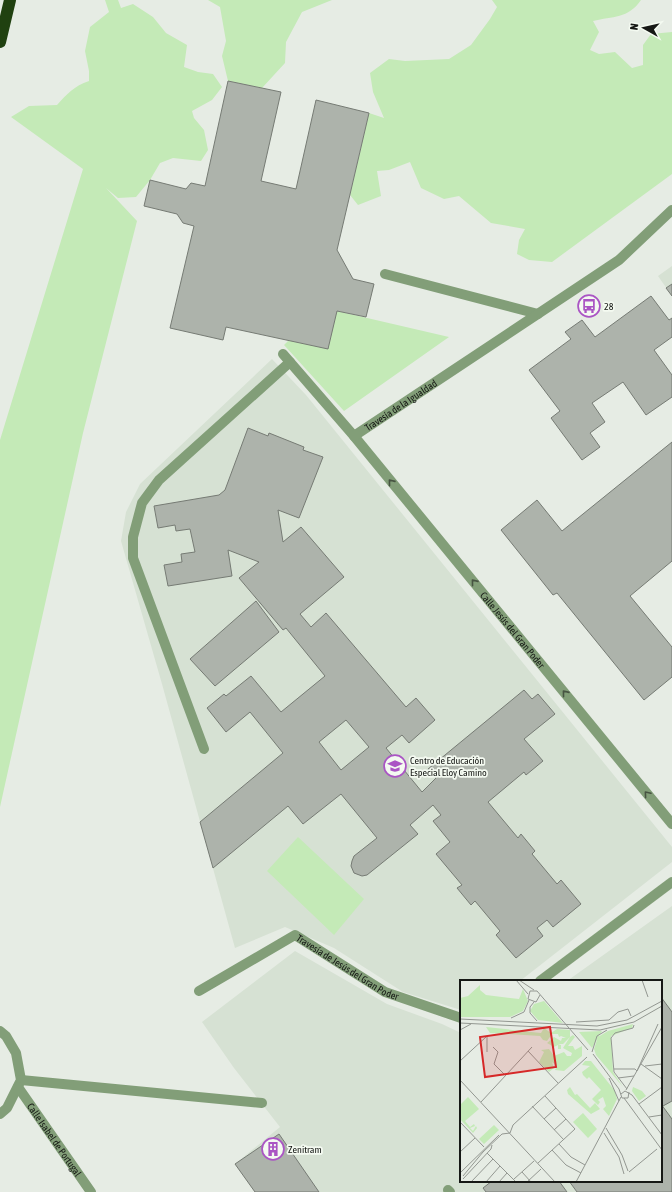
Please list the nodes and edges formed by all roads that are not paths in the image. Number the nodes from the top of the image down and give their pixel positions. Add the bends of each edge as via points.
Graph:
1 (10, 0) edge
2 (0, 42) edge
3 (672, 210) edge
4 (385, 274) dead end
5 (538, 314) junction
6 (283, 354) dead end
7 (290, 362) junction
8 (354, 436) junction
9 (204, 748) dead end
10 (672, 824) edge
11 (672, 882) edge
12 (541, 980) edge
13 (199, 991) dead end
14 (460, 1018) edge
15 (0, 1031) edge
16 (19, 1084) junction
17 (262, 1103) dead end
18 (0, 1114) edge
19 (91, 1192) edge

1 - 2 highway
3 - 5 street, Travesía de la Igualdad via 619,260
4 - 5 street
5 - 8 street, Travesía de la Igualdad
6 - 7 street, Travesía de la Igualdad
7 - 8 street, Travesía de la Igualdad
7 - 9 street via 159,480 142,503 133,537 133,558
10 -> 8 street, Calle Jesús del Gran Poder
11 - 12 street
13 - 14 street, Travesía de Jesús del Gran Poder via 295,935 385,992
15 - 16 street via 16,1053
16 - 17 street
16 - 18 street via 7,1108
16 - 19 street, Calle Isabel de Portugal

